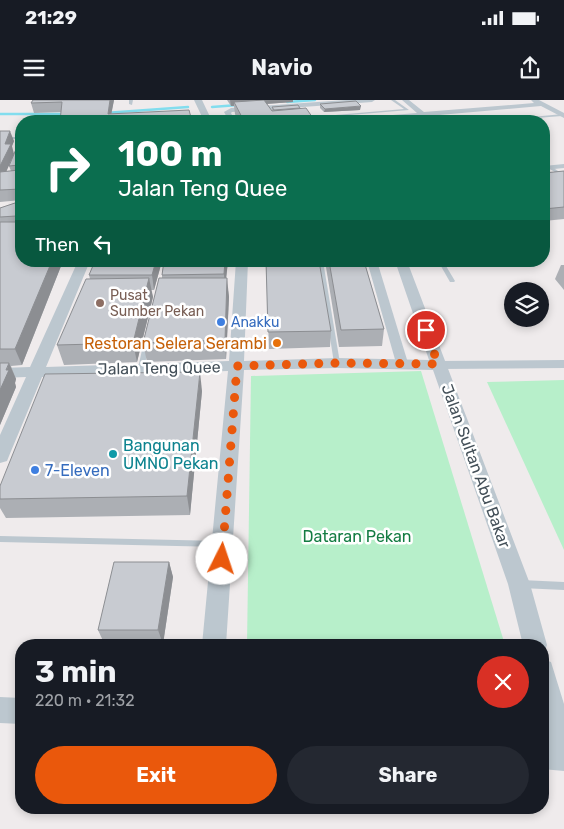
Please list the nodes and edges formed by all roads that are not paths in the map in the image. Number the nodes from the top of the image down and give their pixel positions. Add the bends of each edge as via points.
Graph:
1 (198, 100) edge
2 (372, 100) edge
3 (393, 100) edge
4 (406, 100) edge
5 (534, 100) edge
6 (542, 104) junction
7 (266, 108) junction
8 (270, 114) edge
9 (206, 115) edge
10 (230, 115) edge
11 (348, 115) edge
12 (422, 115) joint
13 (563, 116) edge
14 (550, 117) edge
15 (0, 138) edge
16 (15, 138) edge
17 (564, 166) edge
18 (550, 168) edge
19 (550, 170) edge
20 (564, 178) edge
21 (557, 179) edge
22 (82, 267) edge
23 (241, 267) edge
24 (321, 267) edge
25 (374, 267) edge
26 (403, 267) edge
27 (444, 267) edge
28 (452, 281) dead end
29 (150, 331) edge
30 (337, 363) junction
31 (402, 363) junction
32 (438, 364) junction
33 (564, 364) edge
34 (237, 366) junction
35 (141, 368) junction
36 (36, 372) junction
37 (0, 374) edge
38 (5, 432) edge
39 (0, 456) edge
40 (0, 539) edge
41 (223, 544) junction
42 (519, 584) junction
43 (564, 586) edge
44 (215, 639) edge
45 (534, 639) edge
46 (549, 696) edge
47 (0, 710) edge
48 (15, 711) edge
49 (564, 751) edge
50 (549, 756) edge
51 (564, 757) edge

1 - 9 street
2 - 7 street
3 - 11 lane via 406,110
4 - 12 street
5 - 6 street
6 - 12 street
6 - 13 street
7 - 8 lane
7 - 10 street via 228,111
13 - 14 lane
15 - 16 lane
17 - 18 street
19 - 20 lane
20 - 21 lane
22 - 36 street via 74,294
23 - 34 street via 236,293
24 - 30 lane
25 - 31 street
26 - 32 street, Jalan Sultan Abu Bakar
27 - 28 lane
29 - 35 lane
30 - 31 street, Jalan Teng Quee
30 - 34 street, Jalan Teng Quee
31 - 32 street, Jalan Teng Quee
32 - 33 street
32 - 42 street, Jalan Sultan Abu Bakar
34 - 35 street, Jalan Teng Quee
34 - 41 street
35 - 36 street, Jalan Teng Quee
36 - 37 street, Jalan Teng Quee
36 - 38 street
38 - 39 street
40 - 41 lane
41 - 44 street
42 - 43 lane
42 - 45 street, Jalan Sultan Abu Bakar
46 - 49 street
47 - 48 street
50 - 51 street

